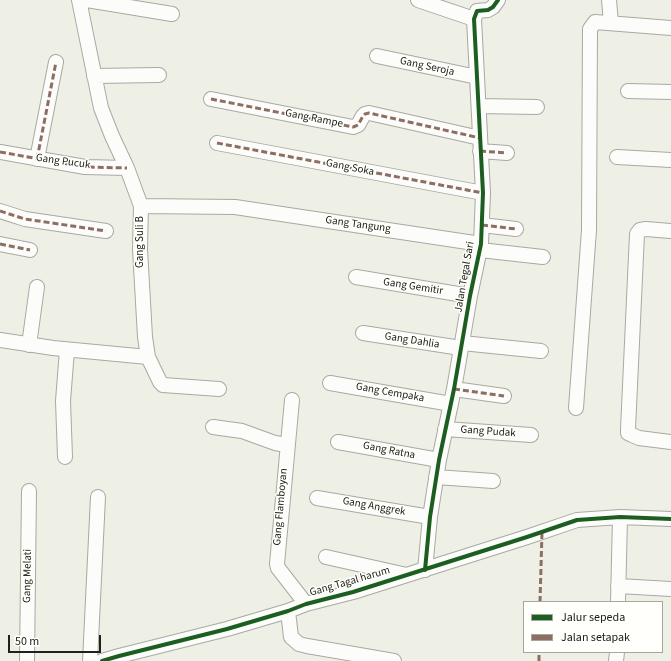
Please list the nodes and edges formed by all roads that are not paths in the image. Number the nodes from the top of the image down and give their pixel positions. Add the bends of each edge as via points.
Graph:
1 (79, 0) edge
2 (87, 0) edge
3 (418, 0) edge
4 (498, 0) edge
5 (609, 0) edge
6 (172, 14) dead end
7 (474, 19) junction
8 (611, 23) junction
9 (671, 28) edge
10 (377, 56) dead end
11 (56, 62) dead end
12 (160, 75) dead end
13 (94, 76) junction
14 (477, 77) junction
15 (628, 91) dead end
16 (671, 92) edge
17 (211, 99) dead end
18 (479, 106) junction
19 (537, 107) dead end
20 (217, 143) dead end
21 (480, 144) junction
22 (0, 152) edge
23 (507, 153) dead end
24 (616, 157) dead end
25 (37, 159) junction
26 (671, 160) edge
27 (127, 168) junction
28 (483, 193) junction
29 (141, 206) junction
30 (0, 211) edge
31 (482, 225) junction
32 (516, 228) dead end
33 (106, 231) dead end
34 (671, 231) edge
35 (0, 244) edge
36 (480, 247) junction
37 (30, 250) dead end
38 (543, 257) dead end
39 (356, 278) dead end
40 (37, 287) dead end
41 (470, 296) junction
42 (363, 333) dead end
43 (0, 340) edge
44 (29, 344) junction
45 (462, 346) junction
46 (67, 350) junction
47 (541, 352) dead end
48 (148, 356) junction
49 (330, 383) dead end
50 (219, 389) dead end
51 (454, 389) junction
52 (504, 396) dead end
53 (292, 400) dead end
54 (451, 404) junction
55 (576, 408) dead end
56 (213, 427) dead end
57 (445, 429) junction
58 (531, 435) dead end
59 (338, 442) dead end
60 (671, 442) edge
61 (287, 445) junction
62 (65, 457) dead end
63 (439, 460) junction
64 (436, 477) junction
65 (493, 481) dead end
66 (29, 491) dead end
67 (98, 497) dead end
68 (317, 498) dead end
69 (430, 517) junction
70 (620, 517) junction
71 (671, 519) edge
72 (326, 557) dead end
73 (425, 570) junction
74 (408, 575) junction
75 (618, 586) junction
76 (671, 589) edge
77 (618, 601) edge
78 (306, 604) junction
79 (288, 611) junction
80 (27, 661) edge
81 (90, 661) edge
82 (104, 661) edge
83 (394, 661) edge

1 - 13 street, Gang Suli B
2 - 6 street
3 - 7 street
4 - 7 street via 488,10 477,10
5 - 8 street
7 - 14 street, Jalan Tegal Sari
8 - 9 street
8 - 55 street via 595,22 590,29 589,230
10 - 14 street, Gang Seroja
11 - 25 street
12 - 13 street
13 - 27 street, Gang Suli B via 101,108
14 - 18 street, Jalan Tegal Sari
15 - 16 street
17 - 21 street, Gang Rampe via 353,127 369,113
18 - 19 street
18 - 21 street, Jalan Tegal Sari
20 - 28 street, Gang Soka
21 - 23 street
21 - 28 street, Jalan Tegal Sari
22 - 25 street, Gang Pucuk
24 - 26 street
25 - 27 street, Gang Pucuk via 85,167
27 - 29 street, Gang Suli B
28 - 31 street, Jalan Tegal Sari
29 - 36 street, Gang Tangung via 235,207
29 - 48 street, Gang Suli B via 140,249
30 - 33 street via 25,219
31 - 32 street
31 - 36 street, Jalan Tegal Sari
34 - 60 street via 646,229 640,230 637,234 628,429 628,433 639,438
35 - 37 street
36 - 38 street, Gang Tangung
36 - 41 street, Jalan Tegal Sari
39 - 41 street, Gang Gemitir
40 - 44 street
41 - 45 street, Jalan Tegal Sari
42 - 45 street, Gang Dahlia
43 - 44 street
44 - 46 street
45 - 47 street, Gang Dahlia
45 - 51 street, Jalan Tegal Sari
46 - 48 street
46 - 62 street via 63,401
48 - 50 street, Gang Suli B via 163,385
49 - 54 street, Gang Cempaka
51 - 52 street
51 - 54 street, Jalan Tegal Sari
53 - 61 street, Gang Flamboyan
54 - 57 street, Jalan Tegal Sari
56 - 61 street via 242,431
57 - 58 street, Gang Pudak
57 - 63 street, Jalan Tegal Sari
59 - 63 street, Gang Ratna
61 - 78 street, Gang Flamboyan via 276,564
63 - 64 street, Jalan Tegal Sari
64 - 65 street
64 - 69 street, Jalan Tegal Sari
66 - 80 street, Gang Melati
67 - 81 street
68 - 69 street, Gang Anggrek
69 - 73 street, Jalan Tegal Sari
70 - 71 street, Gang Tagal harum
70 - 73 street, Gang Tagal harum via 577,520
70 - 75 street
72 - 74 street
73 - 74 street, Gang Tagal harum
74 - 78 street, Gang Tagal harum
75 - 76 street
75 - 77 street
78 - 79 street, Gang Tagal harum
79 - 82 street, Gang Tagal harum
79 - 83 street via 291,637 299,644

